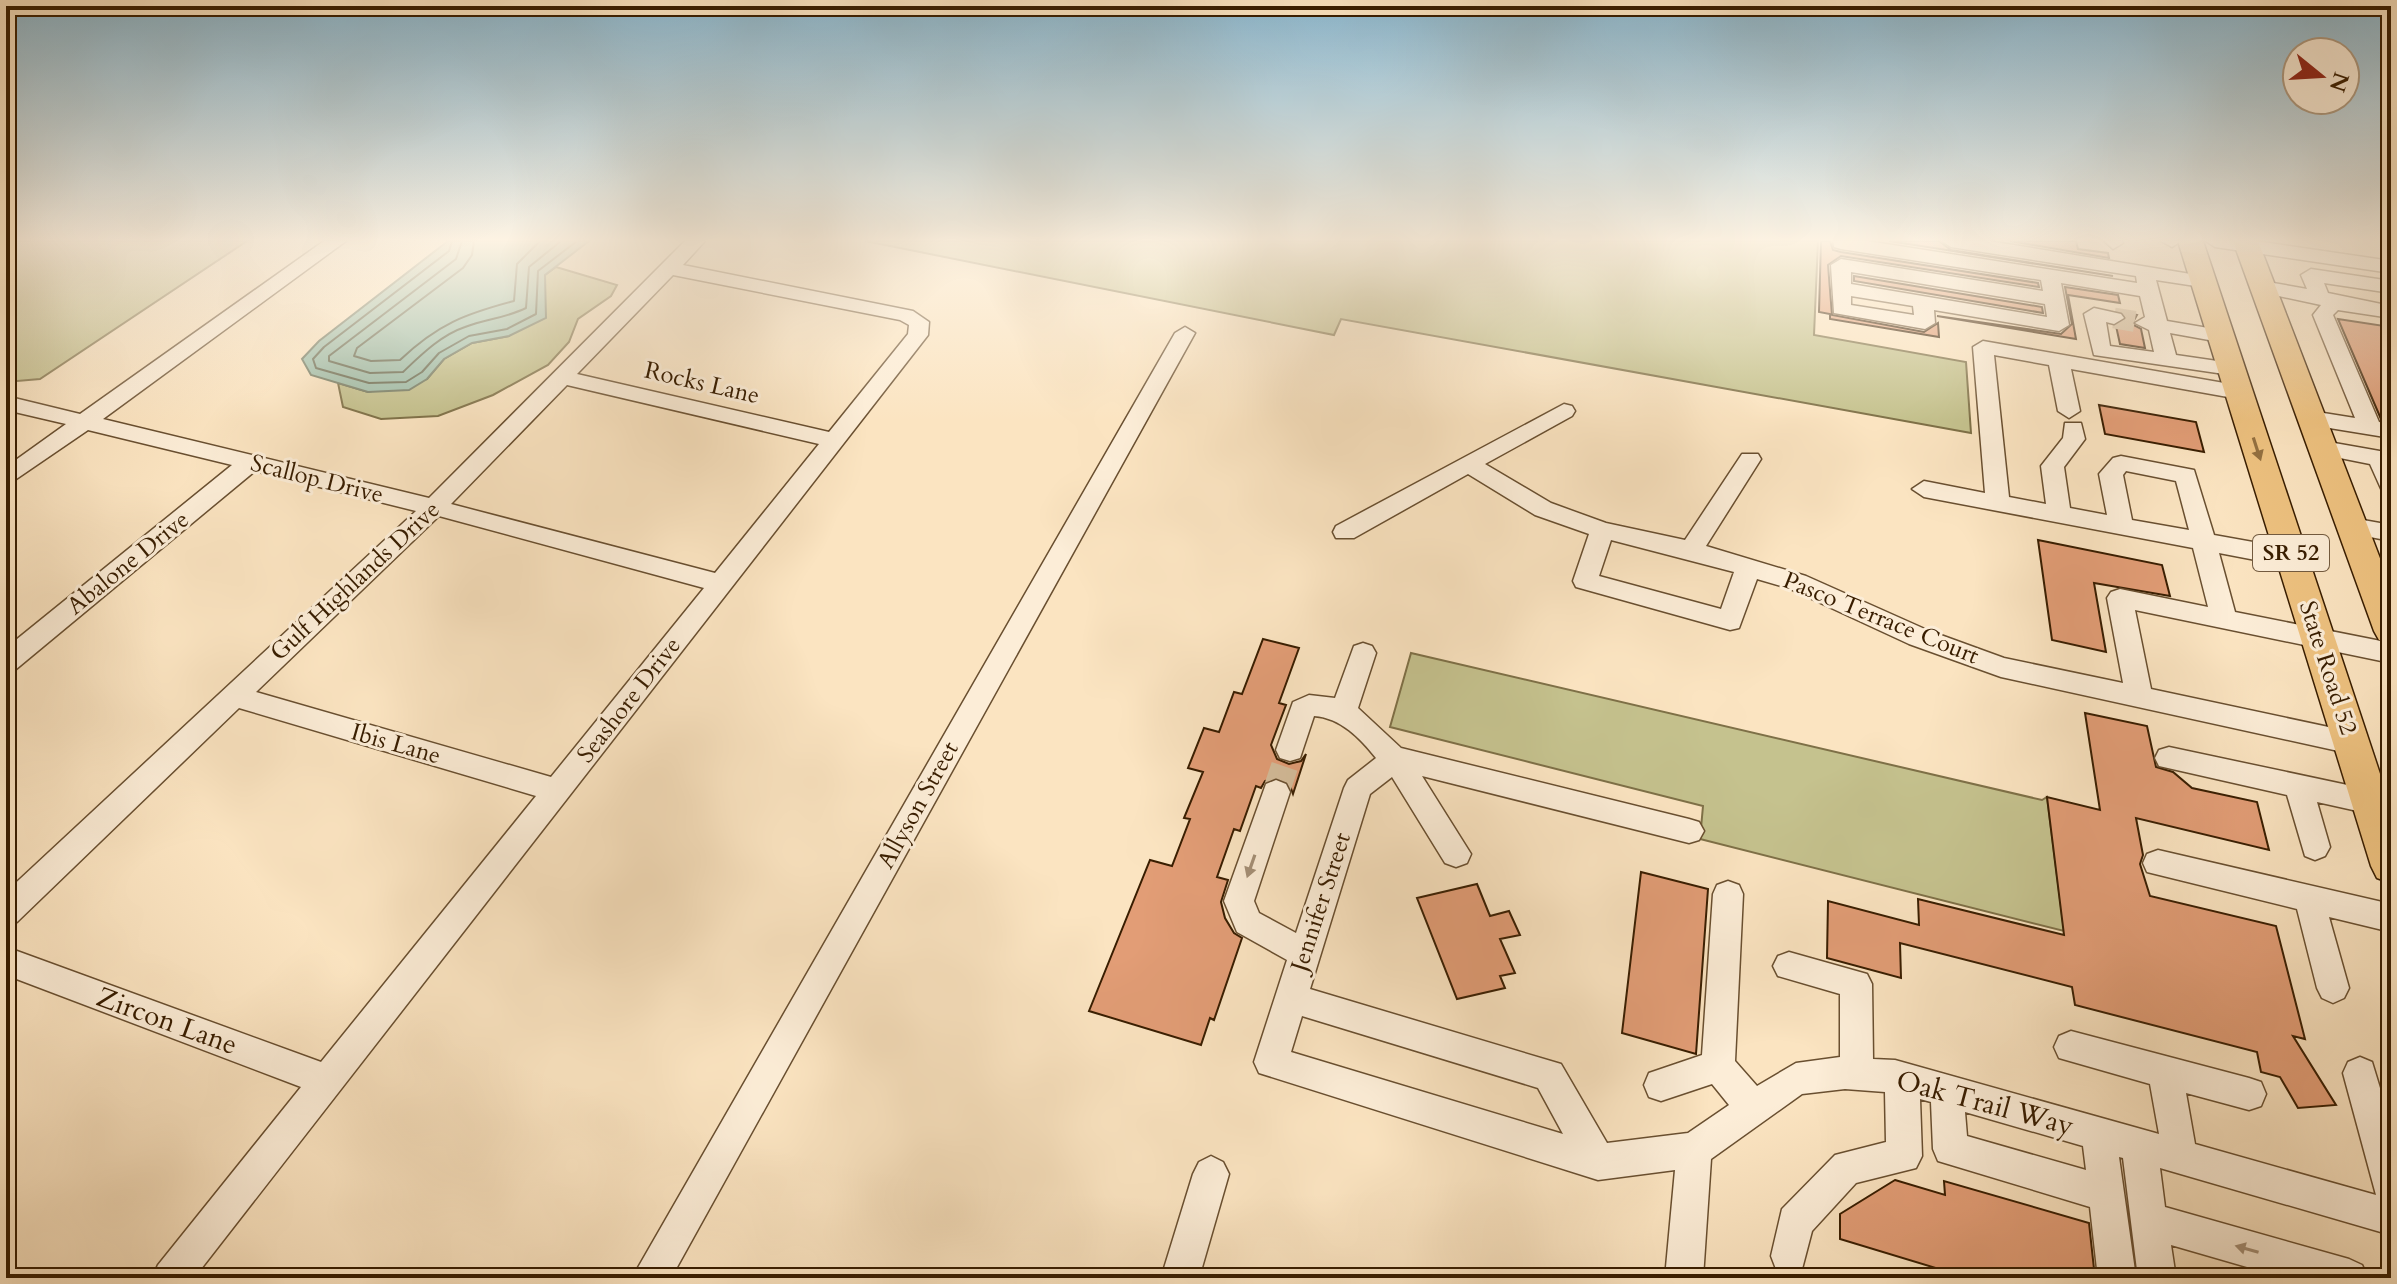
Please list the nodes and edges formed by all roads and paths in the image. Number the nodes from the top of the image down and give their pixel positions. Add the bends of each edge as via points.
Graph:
1 (2327, 300) edge
2 (254, 301) edge
3 (635, 301) edge
4 (834, 301) edge
5 (1917, 301) edge
6 (2054, 301) edge
7 (2147, 301) edge
8 (2209, 301) edge
9 (2267, 301) edge
10 (2332, 301) edge
11 (2391, 312) edge
12 (2114, 318) dead end
13 (2148, 324) junction
14 (1185, 333) dead end
15 (2220, 336) junction
16 (2059, 361) junction
17 (2167, 362) junction
18 (561, 377) junction
19 (2235, 381) junction
20 (6, 403) edge
21 (1564, 411) dead end
22 (2311, 418) junction
23 (85, 422) junction
24 (2380, 429) edge
25 (832, 440) junction
26 (2323, 448) junction
27 (1750, 459) dead end
28 (2385, 459) edge
29 (251, 462) junction
30 (1470, 465) junction
31 (6, 478) edge
32 (2391, 488) edge
33 (1924, 489) dead end
34 (1998, 503) junction
35 (434, 507) junction
36 (2059, 515) junction
37 (2121, 526) junction
38 (2352, 526) junction
39 (1602, 530) junction
40 (1345, 532) dead end
41 (2391, 533) edge
42 (2204, 542) junction
43 (1691, 550) junction
44 (2292, 558) junction
45 (1748, 567) junction
46 (719, 583) junction
47 (2224, 619) junction
48 (2391, 631) edge
49 (2318, 638) junction
50 (1363, 653) dead end
51 (2391, 653) edge
52 (6, 663) edge
53 (233, 696) junction
54 (2139, 697) junction
55 (1344, 711) junction
56 (2352, 743) junction
57 (1290, 750) tunnel mouth
58 (1396, 758) junction
59 (2169, 758) dead end
60 (2299, 787) junction
61 (559, 791) junction
62 (1276, 792) tunnel mouth
63 (2371, 802) junction
64 (1689, 831) dead end
65 (2315, 847) dead end
66 (1456, 854) dead end
67 (2158, 863) dead end
68 (2391, 866) edge
69 (1728, 894) dead end
70 (2309, 898) junction
71 (6, 912) edge
72 (2391, 918) edge
73 (1305, 954) junction
74 (6, 961) edge
75 (1789, 966) dead end
76 (2333, 988) dead end
77 (1291, 998) junction
78 (2071, 1047) dead end
79 (1271, 1062) joint
80 (1718, 1066) junction
81 (2165, 1072) junction
82 (2360, 1073) dead end
83 (1857, 1074) junction
84 (1902, 1078) junction
85 (328, 1081) junction
86 (1661, 1085) dead end
87 (1947, 1091) junction
88 (2249, 1094) dead end
89 (1753, 1108) junction
90 (2099, 1134) junction
91 (2139, 1146) junction
92 (1694, 1150) junction
93 (2180, 1157) junction
94 (1598, 1162) junction
95 (1211, 1174) dead end
96 (2391, 1188) edge
97 (2107, 1194) junction
98 (2391, 1217) edge
99 (2150, 1221) junction
100 (1789, 1256) dead end
101 (171, 1278) edge
102 (651, 1278) edge
103 (1180, 1278) edge
104 (1684, 1278) edge
105 (2117, 1278) edge
106 (2157, 1278) edge
107 (2349, 1278) edge

1 - 24 street via 2323,315
2 - 23 street
3 - 18 street, Gulf Highlands Drive
4 - 25 street, Seashore Drive via 919,322 918,335
5 - 6 street via 2059,325
7 - 13 street
8 - 15 main road, State Road 52 / SR 52
9 - 22 main road, SR 52
10 - 11 street
12 - 17 street via 2094,314 2101,351
13 - 15 street
13 - 17 street
14 - 102 street, Allyson Street
15 - 19 main road, State Road 52 / SR 52
16 - 19 street
16 - 34 street via 1983,347
16 - 36 street via 2074,439 2052,466
17 - 19 street
18 - 25 street, Rocks Lane
18 - 35 street, Gulf Highlands Drive
19 -> 44 main road, State Road 52 / SR 52
20 - 23 street, Scallop Drive
21 - 30 street
22 - 24 street
22 - 26 main road, SR 52
23 - 29 street, Scallop Drive
23 - 31 street
25 - 46 street, Seashore Drive
26 - 28 street
26 - 38 main road, SR 52
27 - 43 street
28 - 32 street
29 - 35 street, Scallop Drive
29 - 52 street, Abalone Drive
30 - 39 street, Pasco Terrace Court via 1543,509
30 - 40 street
33 - 34 street
34 - 36 street
35 - 46 street, Scallop Drive
35 - 53 street, Gulf Highlands Drive
36 - 37 street
37 - 42 street
37 - 42 street via 2111,474 2121,463 2186,475
38 - 41 street
38 - 48 main road, SR 52
39 - 43 street, Pasco Terrace Court
39 - 45 street via 1585,581 1730,621
42 - 44 street
42 - 47 street
43 - 45 street, Pasco Terrace Court
44 - 49 main road, State Road 52 / SR 52
45 - 54 street, Pasco Terrace Court via 1797,582 1918,637 2001,667
46 - 61 street, Seashore Drive
47 - 49 street
47 - 54 street via 2120,598
49 - 51 street
49 - 56 main road, State Road 52 / SR 52
50 - 55 street
53 - 61 street, Ibis Lane
53 - 71 street, Gulf Highlands Drive
54 - 56 street, Pasco Terrace Court
55 - 57 street via 1309,705 1303,709
55 - 58 street
56 - 63 main road, State Road 52 / SR 52
58 - 64 street
58 - 66 street
58 - 73 street, Jennifer Street via 1358,788
59 - 60 street
60 - 63 street
60 - 65 street
61 - 85 street, Seashore Drive
62 -> 73 street via 1239,901 1248,922
63 - 68 main road, State Road 52 / SR 52
67 - 70 street
69 - 80 street
70 - 72 street
70 - 76 street
73 - 77 street, Jennifer Street
74 - 85 street, Zircon Lane
75 - 83 street via 1856,984
77 - 79 street, Jennifer Street
77 - 94 street via 1549,1075
78 - 81 street
79 - 94 street, Oak Trail Way
80 - 86 street
80 - 89 street
81 - 88 street
81 - 93 street
82 - 96 street
83 - 84 street, Oak Trail Way
83 - 89 street, Oak Trail Way via 1796,1079
84 - 87 street, Oak Trail Way
84 - 100 street via 1904,1156 1847,1167 1795,1222
85 - 101 street, Seashore Drive
87 - 90 street, Oak Trail Way
87 - 97 street via 1950,1149
89 - 92 street, Oak Trail Way
90 - 91 street, Oak Trail Way
90 - 97 street
91 - 93 street, Oak Trail Way
91 - 99 street
92 - 94 street, Oak Trail Way
92 - 104 street
93 - 98 street, Oak Trail Way
95 - 103 street
97 - 105 street
99 - 106 street
107 -> 99 street

